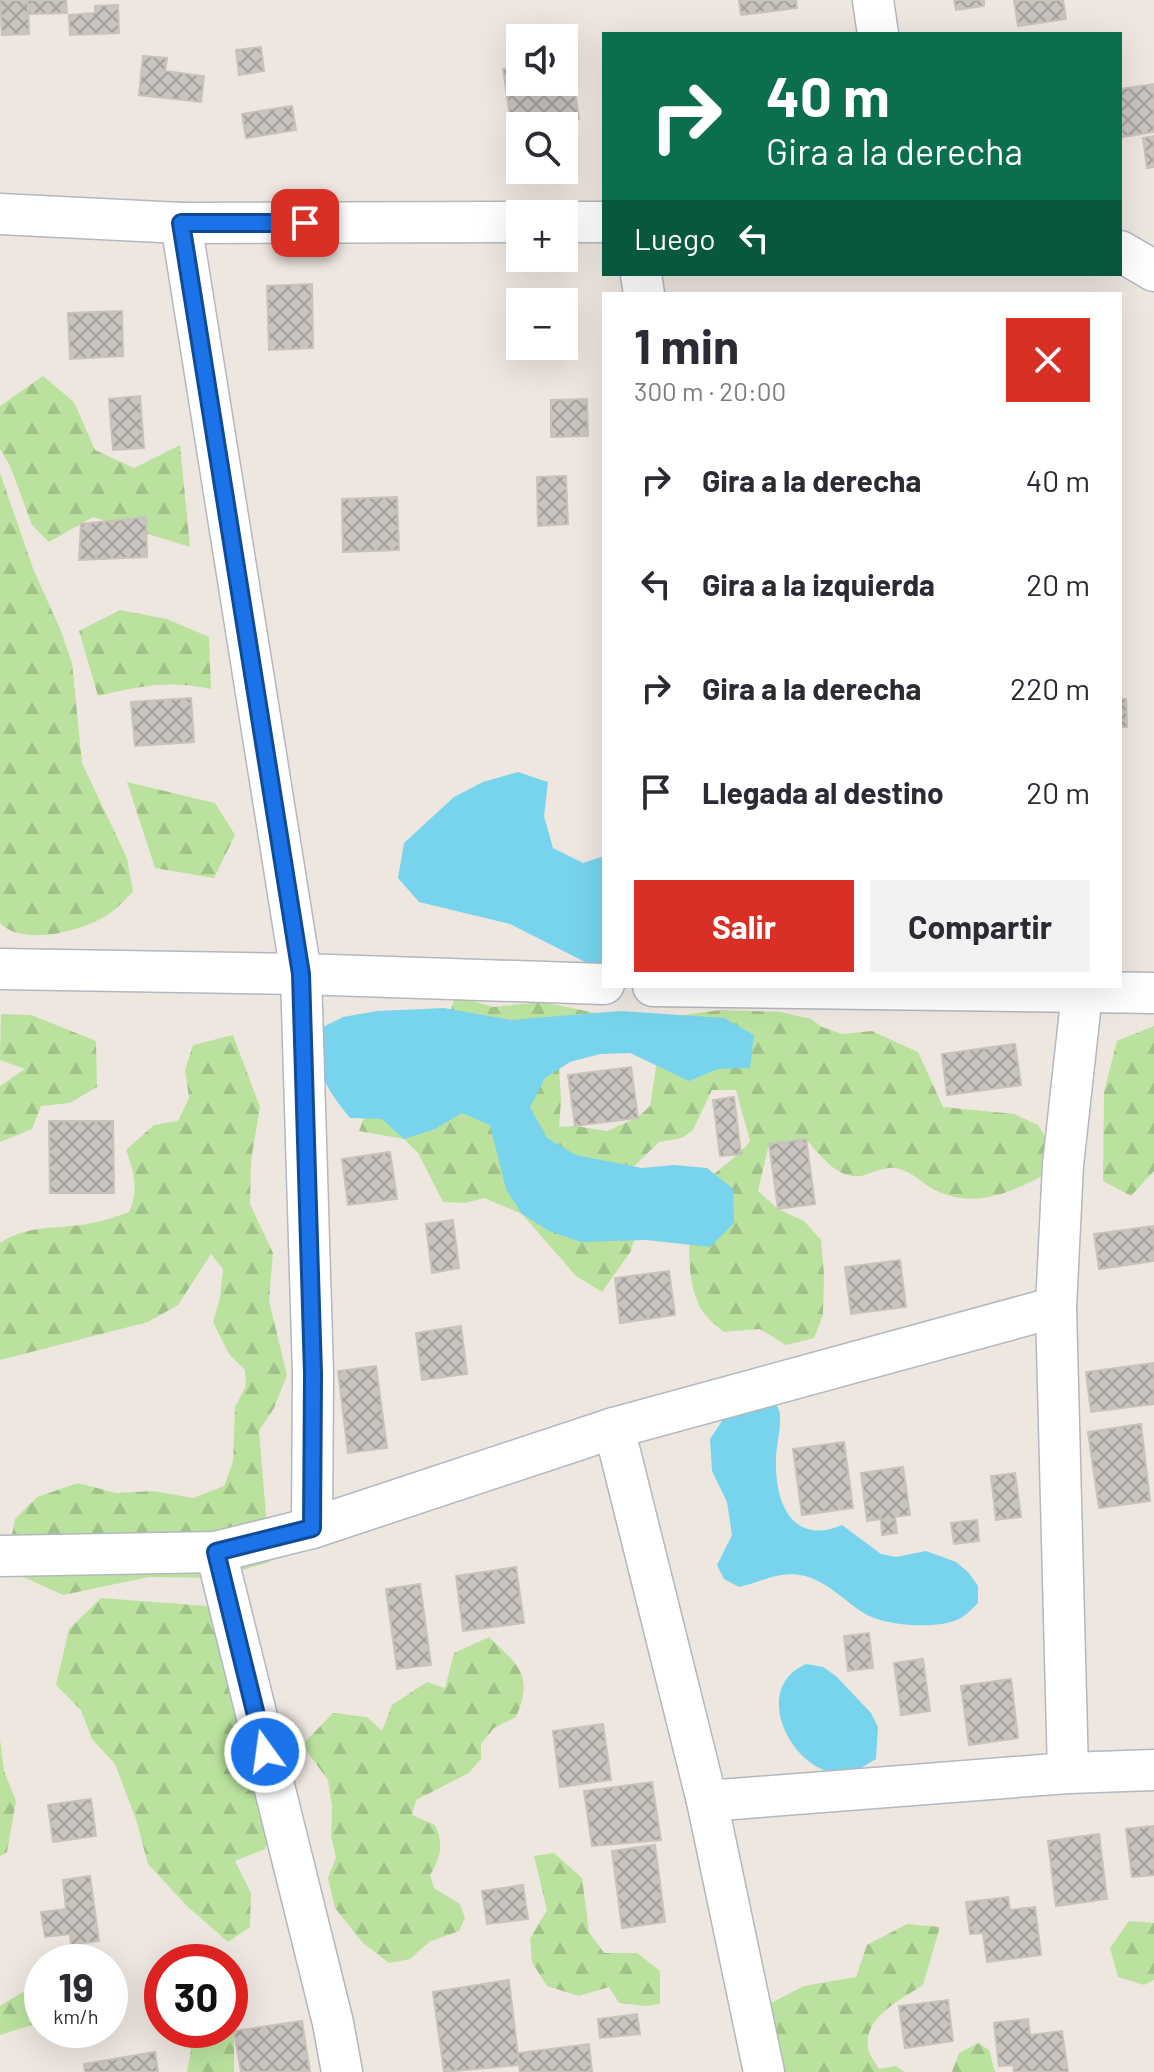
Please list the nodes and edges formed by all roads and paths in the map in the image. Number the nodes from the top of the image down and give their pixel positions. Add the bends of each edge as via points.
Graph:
1 (873, 0) edge
2 (878, 32) edge
3 (0, 214) edge
4 (506, 222) edge
5 (578, 222) edge
6 (602, 222) edge
7 (181, 223) junction
8 (1122, 252) edge
9 (1154, 271) edge
10 (0, 969) edge
11 (301, 974) junction
12 (602, 984) edge
13 (760, 988) edge
14 (1082, 993) junction
15 (1154, 993) edge
16 (1056, 1307) junction
17 (614, 1428) junction
18 (312, 1528) junction
19 (216, 1552) junction
20 (0, 1556) edge
21 (1154, 1770) edge
22 (1068, 1773) junction
23 (707, 1801) junction
24 (342, 2072) edge
25 (764, 2072) edge

1 - 2 street
3 - 7 street
4 - 7 street
5 - 6 street
7 - 11 street
8 - 9 street
10 - 11 street
11 - 12 street
11 - 18 street via 313,1374
13 - 14 street
14 - 15 street
14 - 16 street via 1063,1165
16 - 17 street
16 - 22 street
17 - 18 street
17 - 23 street
18 - 19 street
19 - 20 street
19 - 24 street
21 - 22 street
22 - 23 street
23 - 25 street

